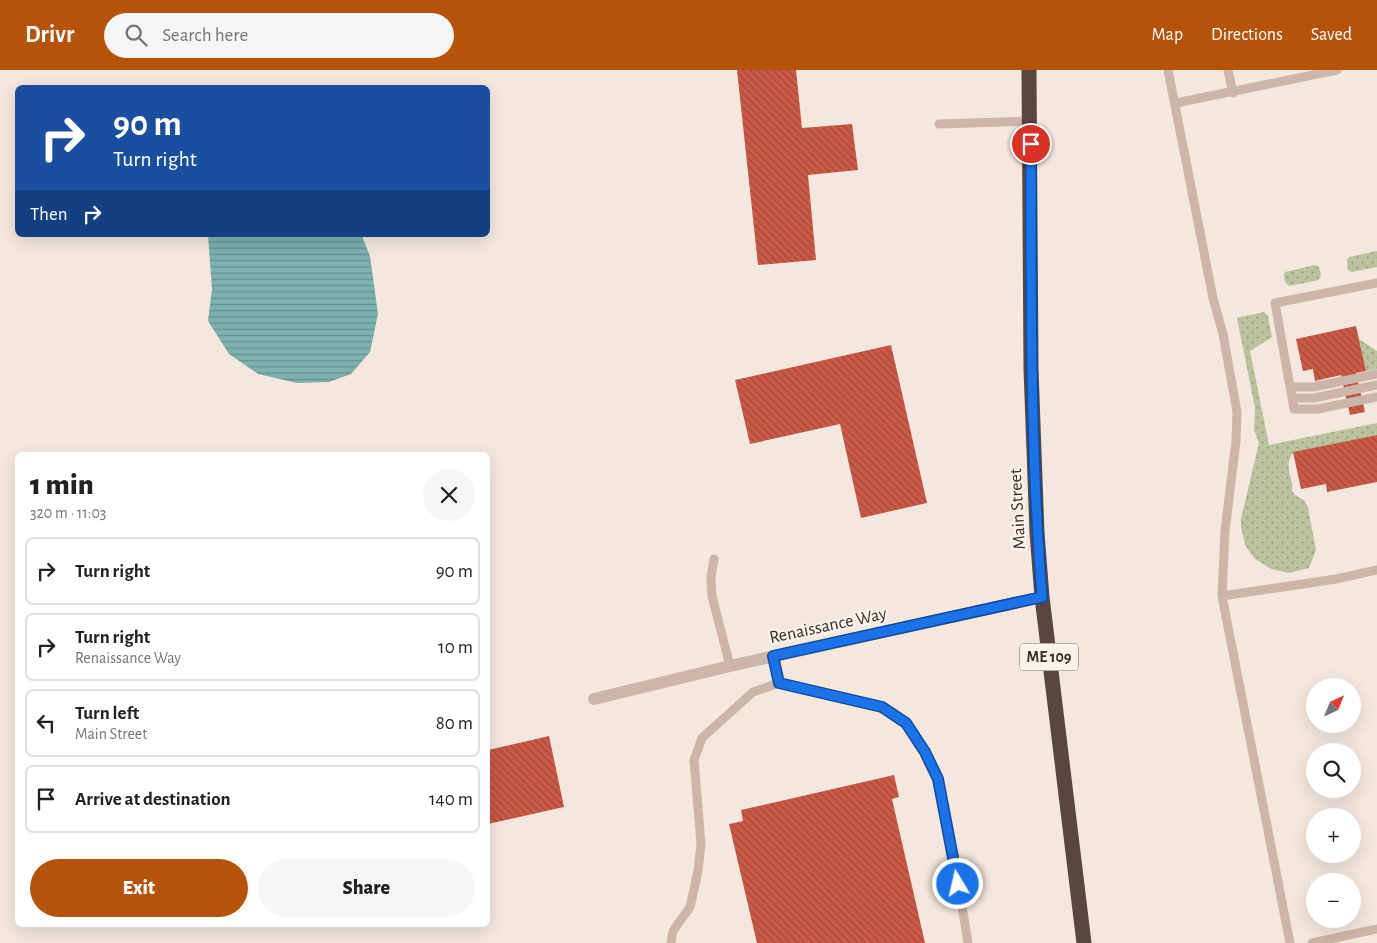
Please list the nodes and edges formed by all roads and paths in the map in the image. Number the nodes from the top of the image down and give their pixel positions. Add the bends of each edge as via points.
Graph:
1 (1030, 70) edge
2 (1168, 70) edge
3 (1228, 70) edge
4 (1337, 70) edge
5 (1232, 92) junction
6 (1176, 103) junction
7 (1030, 121) junction
8 (939, 124) dead end
9 (1377, 283) edge
10 (1377, 374) edge
11 (1377, 385) edge
12 (1291, 387) junction
13 (1377, 397) edge
14 (1293, 398) junction
15 (714, 558) dead end
16 (1377, 570) edge
17 (1222, 596) junction
18 (1042, 597) junction
19 (773, 656) junction
20 (730, 666) junction
21 (779, 683) junction
22 (594, 699) dead end
23 (1377, 929) edge
24 (1326, 941) edge
25 (671, 943) edge
26 (968, 943) edge
27 (1084, 943) edge
28 (1290, 943) edge
29 (1312, 943) edge

1 - 7 highway, Main Street / ME 109
2 - 6 lane
3 - 5 lane
4 - 5 lane
5 - 6 lane
6 - 17 lane via 1237,412
7 - 8 lane
7 - 18 highway, Main Street / ME 109 via 1030,369
9 - 12 lane via 1275,303
10 - 12 lane via 1313,387
11 - 14 lane via 1314,398
12 - 14 lane
13 - 14 lane via 1318,410 1294,409
15 - 20 lane via 712,596
16 - 17 lane
17 - 28 lane
18 - 19 street, Renaissance Way
18 - 27 highway, Main Street / ME 109
19 - 20 street, Renaissance Way
19 - 21 lane
20 - 22 street, Renaissance Way
21 - 25 lane via 753,692 702,738 694,760 701,844 698,871 690,907 673,931
21 - 26 lane via 882,707 906,723 938,779
23 - 24 lane
24 - 29 lane

